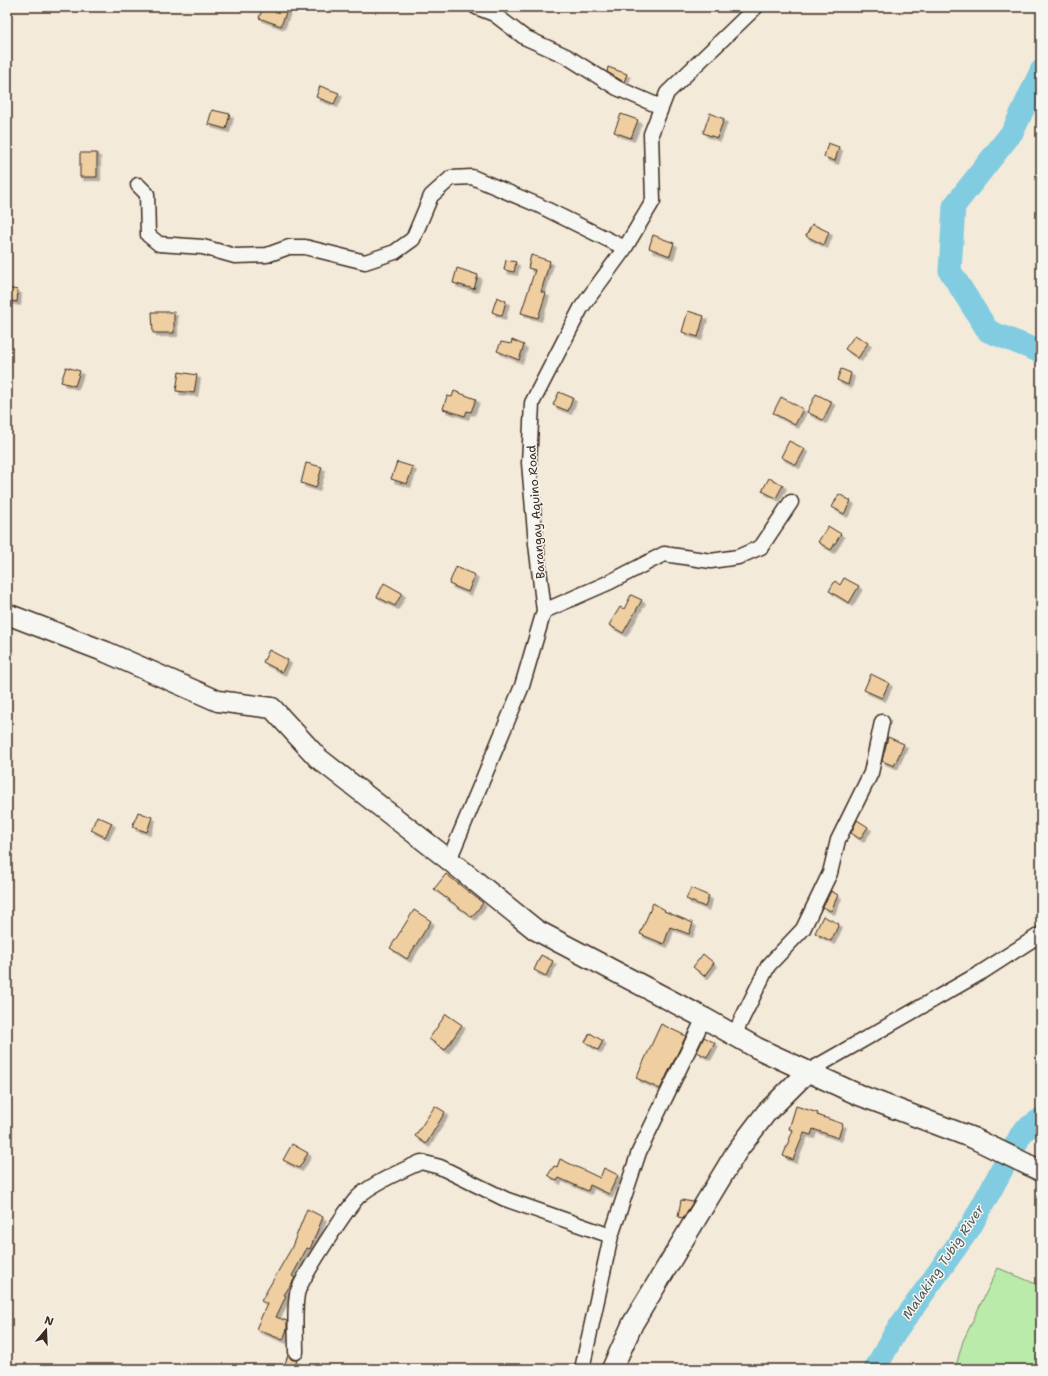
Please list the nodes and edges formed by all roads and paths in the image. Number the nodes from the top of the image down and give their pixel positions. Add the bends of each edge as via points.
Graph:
1 (476, 7) edge
2 (756, 7) edge
3 (661, 107) junction
4 (138, 185) dead end
5 (625, 248) junction
6 (791, 502) dead end
7 (544, 611) junction
8 (7, 614) edge
9 (882, 722) dead end
10 (450, 860) junction
11 (1041, 934) edge
12 (704, 1018) junction
13 (734, 1035) junction
14 (807, 1072) junction
15 (1041, 1171) edge
16 (611, 1236) junction
17 (296, 1352) dead end
18 (582, 1369) edge
19 (612, 1369) edge

1 - 3 street via 494,14 524,37 566,56 617,88
2 - 3 street, Barangay Aquino Road via 667,93
3 - 5 street, Barangay Aquino Road via 651,134 653,201
4 - 5 street via 147,194 148,234 159,244 203,247 235,256 267,255 288,247 306,247 364,262 395,252 414,239 431,196 450,178 472,177 538,205
5 - 7 street, Barangay Aquino Road via 581,308 532,403 530,463
6 - 7 street via 762,547 738,557 711,561 664,554 610,582
7 - 10 street, Barangay Aquino Road via 522,686
8 - 10 street via 106,652 218,701 272,708 318,758
9 - 13 street via 871,773 838,840 830,872 804,929 768,966
10 - 12 street via 536,930
11 - 14 street via 982,972
12 - 13 street
12 - 16 street via 639,1152
13 - 14 street
14 - 15 street via 859,1095 973,1138
14 - 19 street via 766,1113 737,1150 633,1324
16 - 17 street via 506,1199 440,1167 421,1162 357,1197 302,1281 297,1294
16 - 18 street

